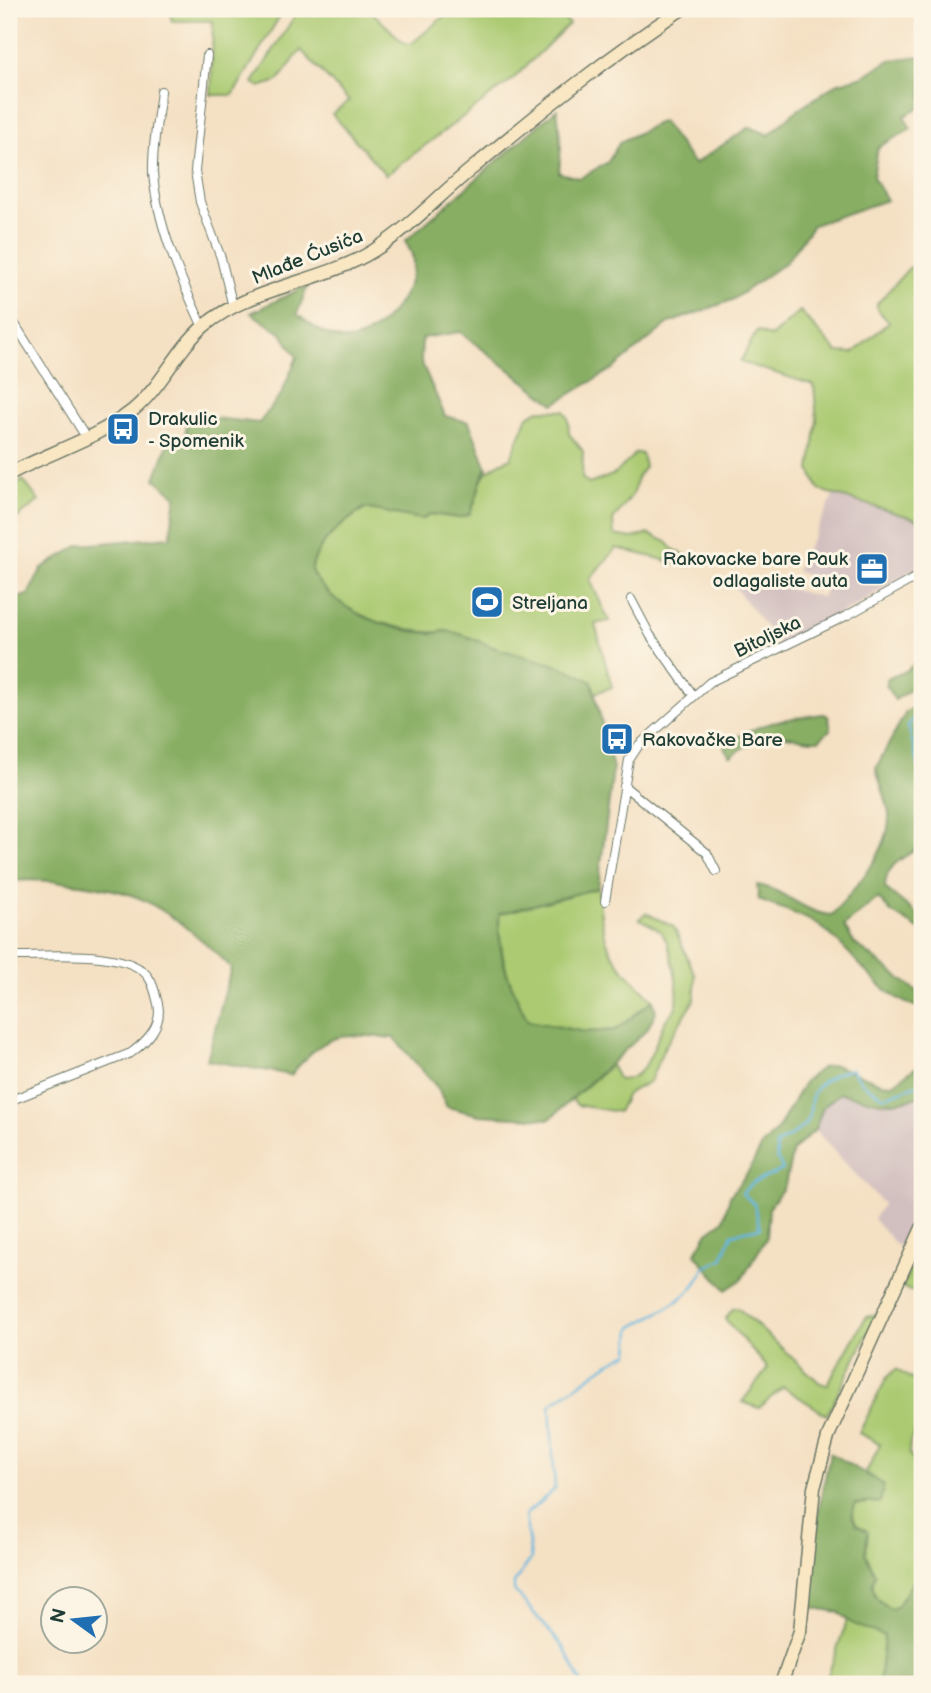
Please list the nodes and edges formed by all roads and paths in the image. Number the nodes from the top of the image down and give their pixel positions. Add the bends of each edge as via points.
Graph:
1 (682, 9) edge
2 (207, 55) dead end
3 (161, 92) dead end
4 (233, 307) junction
5 (9, 316) edge
6 (203, 327) junction
7 (86, 437) junction
8 (9, 474) edge
9 (922, 574) edge
10 (631, 599) dead end
11 (693, 695) junction
12 (624, 786) junction
13 (716, 871) dead end
14 (605, 901) dead end
15 (9, 956) edge
16 (9, 1101) edge
17 (922, 1228) edge
18 (781, 1684) edge

1 - 4 street, Mlađe Ćusića via 615,52 370,253
2 - 4 street via 195,172
3 - 6 street via 153,171 157,195 174,257
4 - 6 street, Mlađe Ćusića
5 - 7 street
6 - 7 street, Mlađe Ćusića via 150,394 131,411
7 - 8 street, Mlađe Ćusića
9 - 11 street, Bitoljska via 729,671
10 - 11 street via 650,635
11 - 12 street, Bitoljska via 639,745 629,760
12 - 13 street via 707,853
12 - 14 street
15 - 16 street via 122,960 149,977 159,1009 148,1040 131,1053
17 - 18 street via 829,1434 814,1488 800,1632

